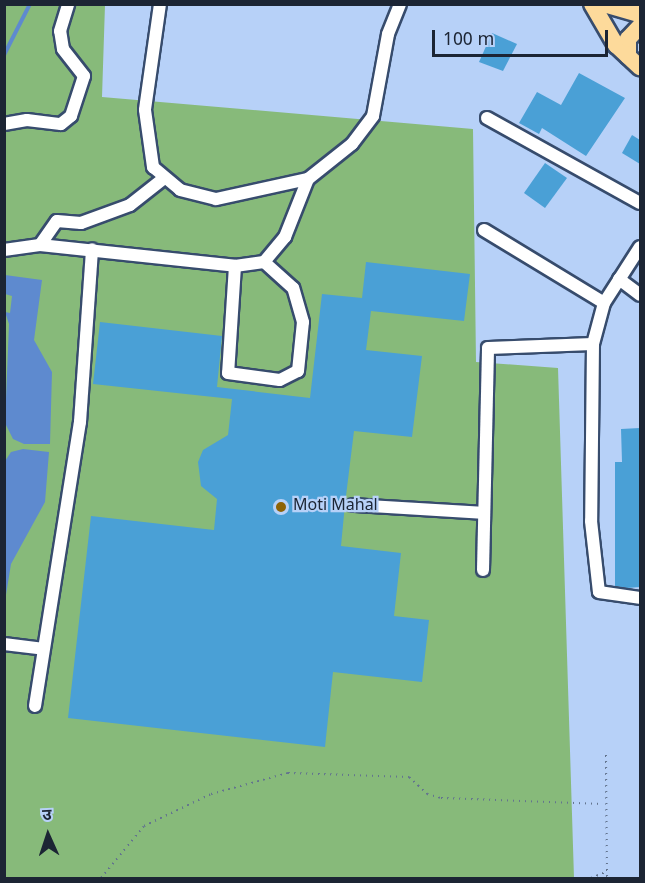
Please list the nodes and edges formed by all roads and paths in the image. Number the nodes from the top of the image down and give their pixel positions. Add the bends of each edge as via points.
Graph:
1 (68, 4) edge
2 (160, 4) edge
3 (400, 4) edge
4 (592, 4) edge
5 (604, 4) edge
6 (640, 14) edge
7 (640, 26) edge
8 (634, 62) edge
9 (487, 118) dead end
10 (4, 124) edge
11 (164, 179) junction
12 (308, 179) junction
13 (640, 203) edge
14 (484, 230) dead end
15 (40, 244) junction
16 (640, 247) edge
17 (5, 248) edge
18 (92, 249) junction
19 (264, 262) junction
20 (235, 266) junction
21 (619, 279) junction
22 (640, 295) edge
23 (604, 303) junction
24 (593, 344) junction
25 (353, 505) dead end
26 (484, 513) junction
27 (483, 570) dead end
28 (640, 598) edge
29 (4, 644) edge
30 (42, 649) junction
31 (35, 706) dead end
32 (606, 755) dead end
33 (603, 804) junction
34 (606, 872) junction
35 (101, 879) edge
36 (591, 879) edge
37 (607, 879) edge

1 - 10 street via 60,30 63,49 84,76 71,116 61,124 27,120
2 - 11 street via 145,136 153,167
3 - 12 street via 388,34 373,116 352,144
4 - 8 main road
5 - 6 main road
7 - 8 main road via 628,39
9 - 13 street
11 - 12 street via 180,190 216,199
11 - 15 street via 130,205 81,223 57,221
12 - 19 street via 285,237
14 - 23 street
15 - 17 street
15 - 18 street
16 - 21 street
18 - 20 street
18 - 30 street via 80,422
19 - 20 street
19 - 20 street via 293,288 303,322 298,371 280,381 228,373
21 - 22 street
21 - 23 street
23 - 24 street
24 - 26 street via 488,348
24 - 28 street via 594,580 604,597
25 - 26 street
26 - 27 street
29 - 30 street
30 - 31 street
32 - 33 path
33 - 34 path
33 - 35 path via 441,798 427,794 409,777 288,773 211,794 152,822
34 - 36 path
34 - 37 path

